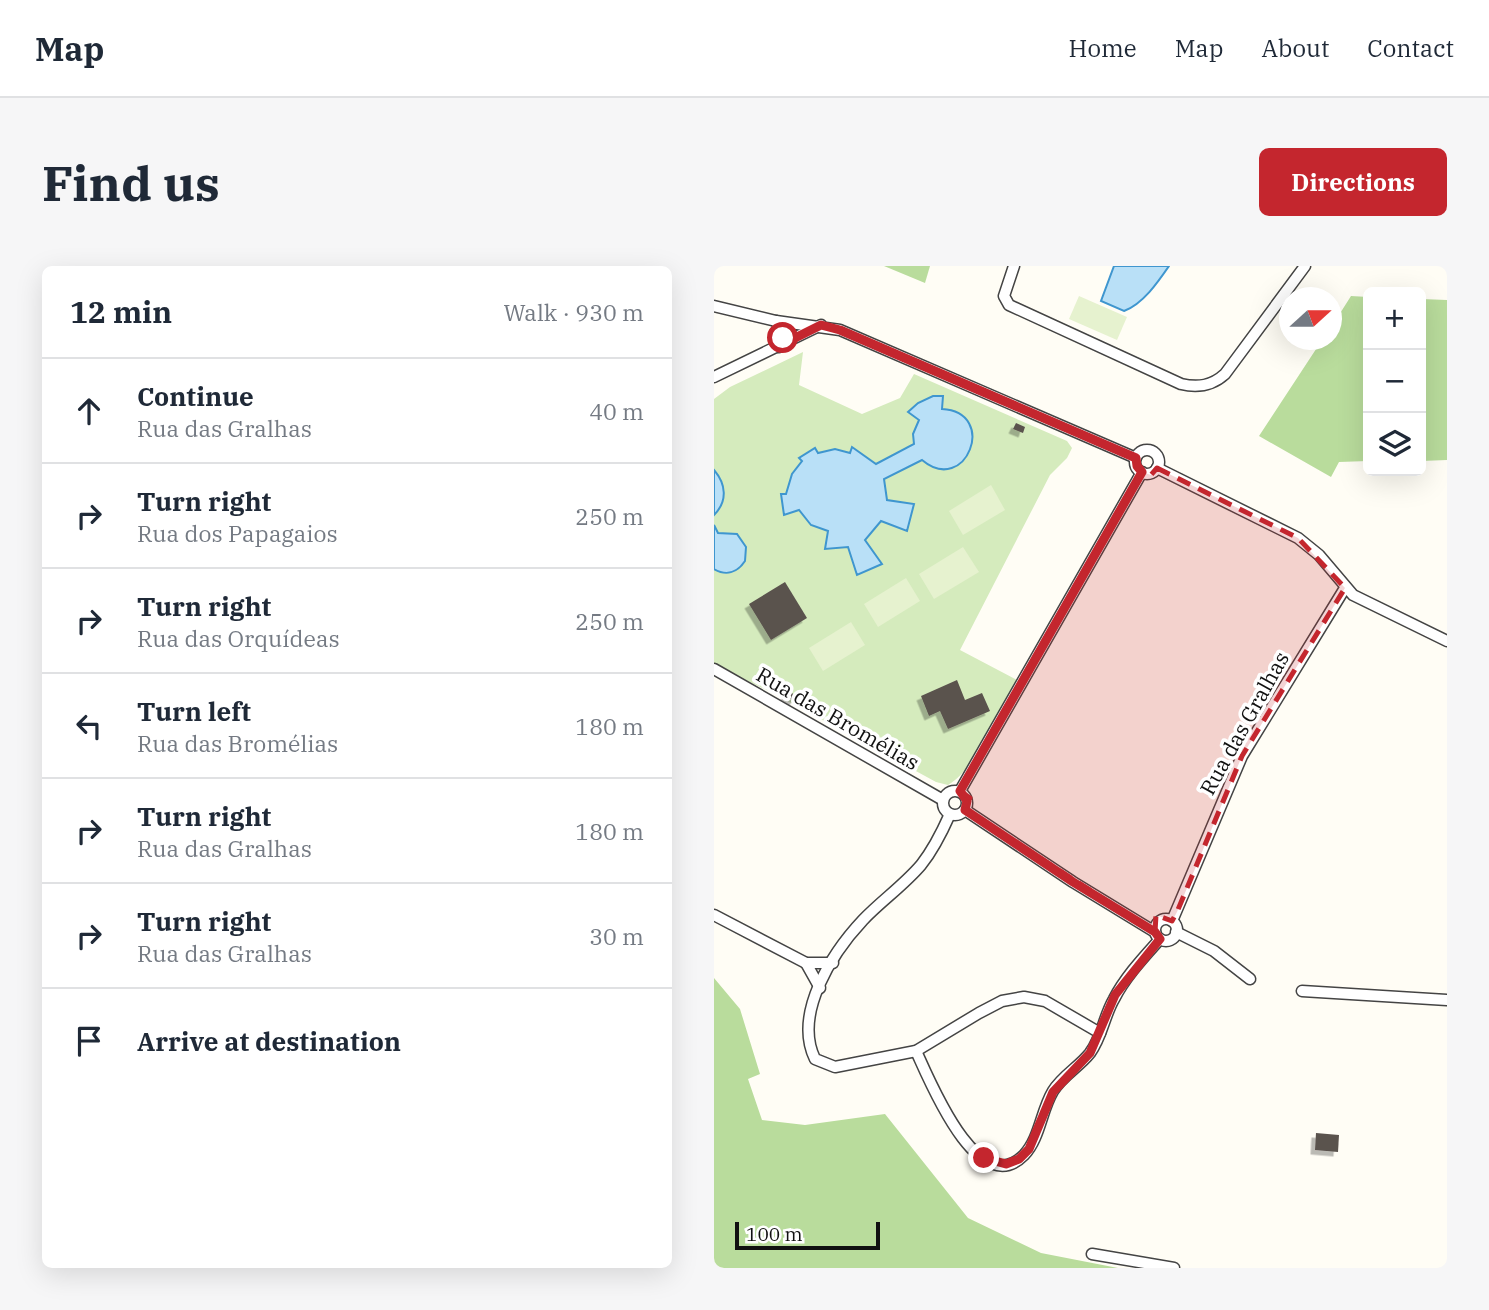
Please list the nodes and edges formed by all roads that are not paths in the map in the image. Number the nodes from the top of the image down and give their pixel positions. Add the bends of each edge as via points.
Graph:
1 (1014, 266) edge
2 (1305, 266) edge
3 (714, 306) edge
4 (776, 321) junction
5 (821, 325) junction
6 (779, 346) junction
7 (714, 377) edge
8 (1136, 458) junction
9 (1157, 468) junction
10 (1142, 472) junction
11 (1345, 588) junction
12 (1447, 640) edge
13 (714, 669) edge
14 (960, 791) junction
15 (943, 800) junction
16 (965, 810) junction
17 (950, 814) junction
18 (714, 915) edge
19 (1174, 927) junction
20 (1158, 936) junction
21 (806, 963) junction
22 (833, 963) junction
23 (1250, 979) dead end
24 (820, 988) junction
25 (1301, 991) dead end
26 (1447, 1000) edge
27 (1100, 1033) junction
28 (916, 1051) junction
29 (1091, 1254) dead end
30 (1174, 1268) edge

1 - 2 street via 1006,302 1181,384 1202,386 1226,374
3 - 4 street
4 - 5 street
4 - 6 street via 783,334
5 - 6 street
5 - 8 street
6 - 7 street
8 - 9 street via 1150,451 1159,460
8 - 10 street
9 - 10 street
9 - 11 street via 1298,538 1319,555
10 - 14 street
11 - 12 street
11 - 19 street, Rua das Gralhas via 1242,757
13 - 15 street, Rua das Bromélias
14 - 15 street via 951,791
14 - 16 street via 967,801
15 - 17 street
16 - 17 street
16 - 20 street
17 - 22 street via 923,862 864,918
18 - 21 street
19 - 20 street via 1172,939
19 - 20 street via 1160,921
19 - 23 street
20 - 27 street via 1115,995
21 - 22 street
21 - 24 street
22 - 24 street
24 - 28 street via 807,1029 812,1052 822,1064 840,1067
25 - 26 street
27 - 28 street via 1045,1001 1015,998 979,1013
27 - 28 street via 1090,1053 1053,1092 1027,1151 1003,1164 984,1158 963,1139
29 - 30 street

